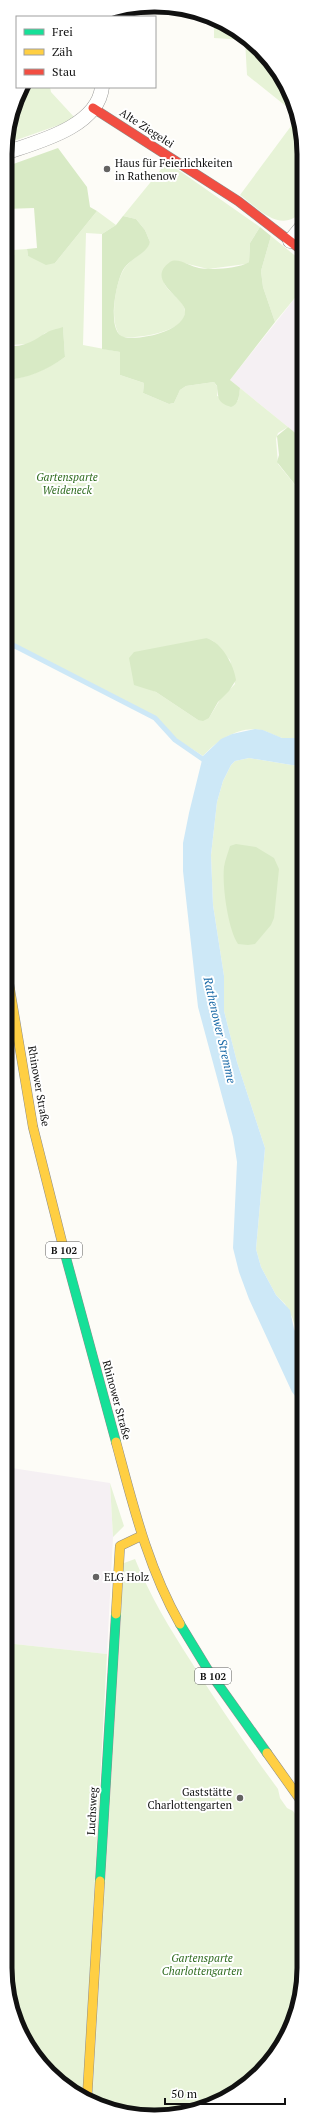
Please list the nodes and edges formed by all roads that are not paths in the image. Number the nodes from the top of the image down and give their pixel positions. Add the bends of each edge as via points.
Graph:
1 (102, 88) edge
2 (93, 108) junction
3 (12, 150) edge
4 (297, 232) edge
5 (290, 241) junction
6 (297, 246) edge
7 (12, 1000) edge
8 (141, 1536) junction
9 (297, 1795) edge
10 (86, 2093) edge

1 - 2 street via 101,95
2 - 3 street via 86,117 62,132
2 - 5 main road, Alte Ziegelei via 238,201
4 - 5 street
5 - 6 main road, Alte Ziegelei
7 - 8 main road, Rhinower Straße / B 102 via 34,1127 66,1259
8 - 9 main road, Rhinower Straße / B 102 via 179,1623 223,1692
8 - 10 main road, Luchsweg via 120,1546

